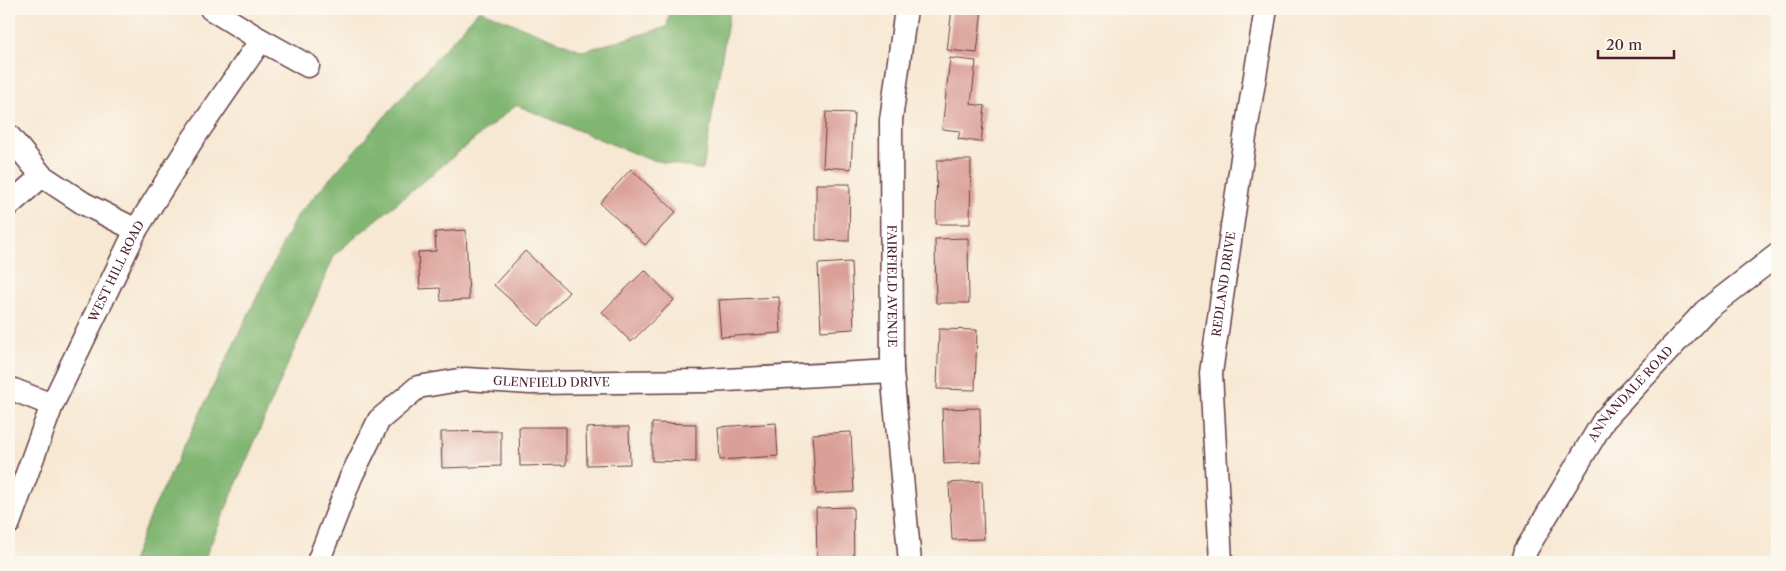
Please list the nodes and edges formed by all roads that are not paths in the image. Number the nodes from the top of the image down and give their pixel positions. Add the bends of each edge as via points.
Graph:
1 (211, 9) edge
2 (906, 9) edge
3 (1266, 9) edge
4 (261, 40) junction
5 (308, 66) dead end
6 (9, 136) edge
7 (42, 176) junction
8 (9, 205) edge
9 (136, 230) junction
10 (1777, 255) edge
11 (892, 371) junction
12 (9, 388) edge
13 (52, 405) junction
14 (9, 523) edge
15 (318, 562) edge
16 (910, 562) edge
17 (1221, 562) edge
18 (1523, 562) edge

1 - 4 street
2 - 11 street, FAIRFIELD AVENUE via 891,120
3 - 17 street, REDLAND DRIVE via 1211,373
4 - 5 street
4 - 9 street, WEST HILL ROAD
6 - 7 street
7 - 8 street
7 - 9 street via 83,203
9 - 13 street, WEST HILL ROAD
10 - 18 street, ANNANDALE ROAD via 1705,311 1604,420 1526,550
11 - 15 street, GLENFIELD DRIVE via 717,381 531,383 466,378 418,387 379,420
11 - 16 street, FAIRFIELD AVENUE
12 - 13 street
13 - 14 street, WEST HILL ROAD

